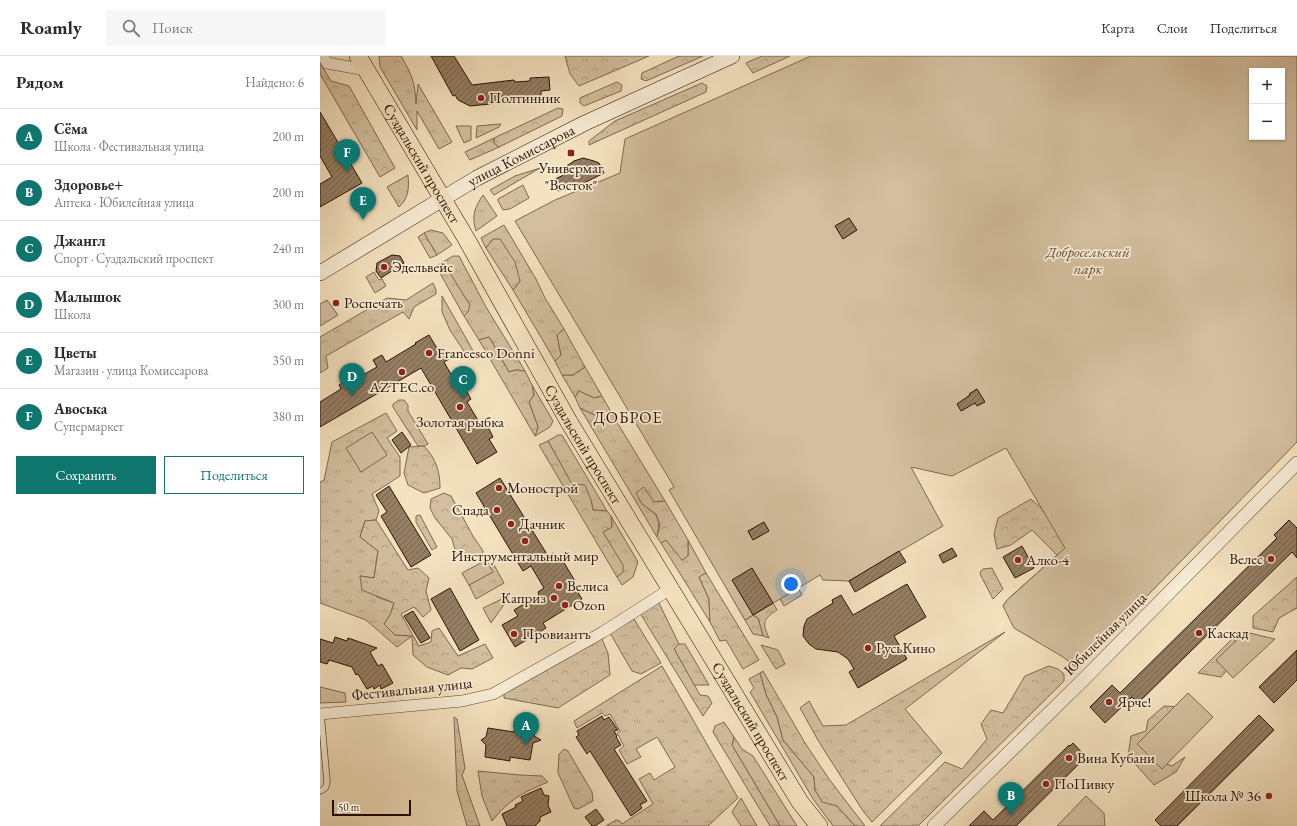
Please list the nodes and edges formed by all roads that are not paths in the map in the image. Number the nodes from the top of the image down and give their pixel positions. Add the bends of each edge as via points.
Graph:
1 (323, 56) edge
2 (732, 56) edge
3 (364, 61) edge
4 (442, 198) junction
5 (320, 273) edge
6 (1297, 463) edge
7 (670, 590) junction
8 (321, 714) edge
9 (320, 791) edge
10 (800, 802) junction
11 (809, 826) edge
12 (819, 826) edge
13 (934, 826) edge

1 - 3 street via 328,63
2 - 4 main road, улица Комиссарова via 579,126
3 - 4 main road, Суздальский проспект
4 - 5 main road, улица Комиссарова
4 - 7 main road, Суздальский проспект via 569,422
6 - 13 street, Юбилейная улица via 1068,695
7 - 8 street, Фестивальная улица via 603,632 492,694 462,701
7 - 10 main road, Суздальский проспект
8 - 9 lane via 327,785
10 - 11 main road
10 - 12 main road, Суздальский проспект

